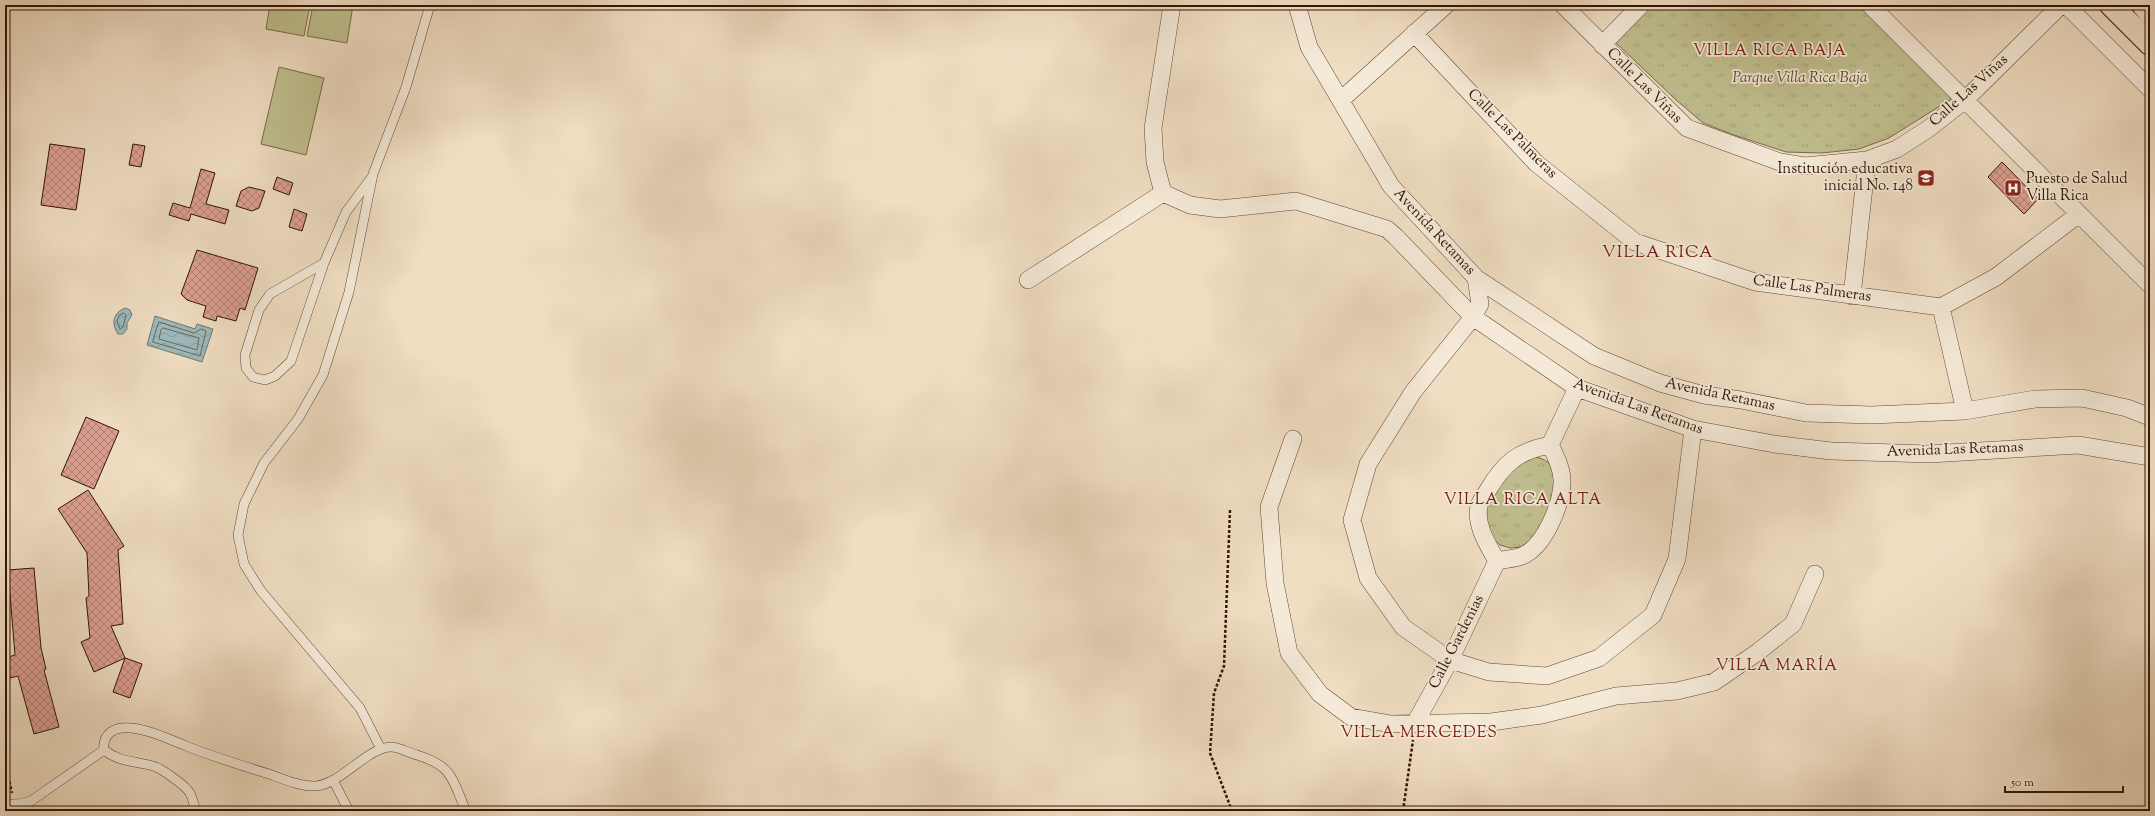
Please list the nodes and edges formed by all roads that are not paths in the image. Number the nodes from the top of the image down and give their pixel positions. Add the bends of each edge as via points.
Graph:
1 (430, 5) edge
2 (1172, 5) edge
3 (1297, 5) edge
4 (1446, 5) edge
5 (1563, 5) edge
6 (1641, 5) edge
7 (1870, 5) edge
8 (2061, 5) edge
9 (2066, 5) edge
10 (2111, 5) edge
11 (2142, 5) edge
12 (2150, 12) edge
13 (1414, 34) junction
14 (2150, 44) edge
15 (1602, 45) junction
16 (2150, 89) edge
17 (1341, 100) junction
18 (1965, 100) junction
19 (1867, 160) junction
20 (374, 174) junction
21 (1163, 193) junction
22 (2079, 214) junction
23 (324, 263) junction
24 (1476, 278) junction
25 (1028, 280) dead end
26 (2150, 285) edge
27 (1852, 296) junction
28 (1941, 307) junction
29 (1473, 317) junction
30 (1577, 388) junction
31 (1965, 411) junction
32 (2150, 417) edge
33 (1693, 429) junction
34 (1293, 439) dead end
35 (1550, 445) junction
36 (2150, 457) edge
37 (1497, 561) junction
38 (1815, 574) dead end
39 (1450, 660) junction
40 (1415, 724) junction
41 (381, 749) junction
42 (104, 750) junction
43 (333, 780) junction
44 (190, 792) junction
45 (10, 804) edge
46 (196, 811) edge
47 (203, 811) edge
48 (349, 811) edge
49 (466, 811) edge

1 - 20 lane via 406,87
2 - 21 street via 1153,128 1155,162
3 - 17 street, Avenida Retamas via 1309,47
4 - 13 street
5 - 15 street, Calle Las Viñas
6 - 15 street
7 - 18 street
8 - 18 street, Calle Las Viñas
9 - 16 street
10 - 14 highway
11 - 12 highway
13 - 17 street
13 - 27 street, Calle Las Palmeras via 1536,163 1635,242 1755,282
15 - 19 street, Calle Las Viñas via 1687,128 1780,162 1805,166
17 - 24 street, Avenida Retamas via 1391,186
18 - 19 street, Calle Las Viñas via 1897,149
18 - 22 street
19 - 27 street
20 - 23 lane via 346,212
20 - 41 lane via 349,292 323,375 298,419 264,463 244,504 238,535 244,564 260,591 360,708
21 - 25 street
21 - 29 street, Avenida Las Retamas via 1190,205 1220,209 1296,201 1386,229
22 - 26 street
22 - 28 street via 1996,277
23 - 23 lane via 270,294 259,310 244,355 246,368 253,377 265,380 275,376 291,361
24 - 29 street via 1480,304
24 - 31 street, Avenida Retamas via 1594,356 1660,383 1697,393 1806,413 1872,415
27 - 28 street, Calle Las Palmeras
28 - 31 street
29 - 30 street, Avenida Las Retamas
29 - 39 street via 1413,392 1368,464 1352,520 1368,578 1404,627
30 - 33 street, Avenida Las Retamas
30 - 35 street
31 - 32 street, Avenida Retamas via 2035,399 2082,398 2127,408
33 - 36 street, Avenida Las Retamas via 1774,444 1831,451 1930,454 2078,445
33 - 39 street via 1677,559 1653,614 1599,658 1547,676 1489,672
34 - 40 street via 1269,507 1274,583 1289,653 1320,694 1351,717 1391,724
35 - 37 street via 1558,459 1562,483 1547,532 1522,556
35 - 37 street via 1521,454 1500,470 1479,506 1484,539
37 - 39 street, Calle Gardenias
38 - 40 street via 1793,624 1714,682 1677,691 1616,696 1542,715 1491,722
39 - 40 street, Calle Gardenias
41 - 43 lane
41 - 49 lane via 392,747 441,764 451,777
42 - 43 lane via 103,742 106,735 130,728 146,731 292,782 317,786
42 - 44 lane via 113,757 125,761 155,766
42 - 45 lane via 31,801
43 - 48 lane
44 - 46 lane
44 - 47 lane

